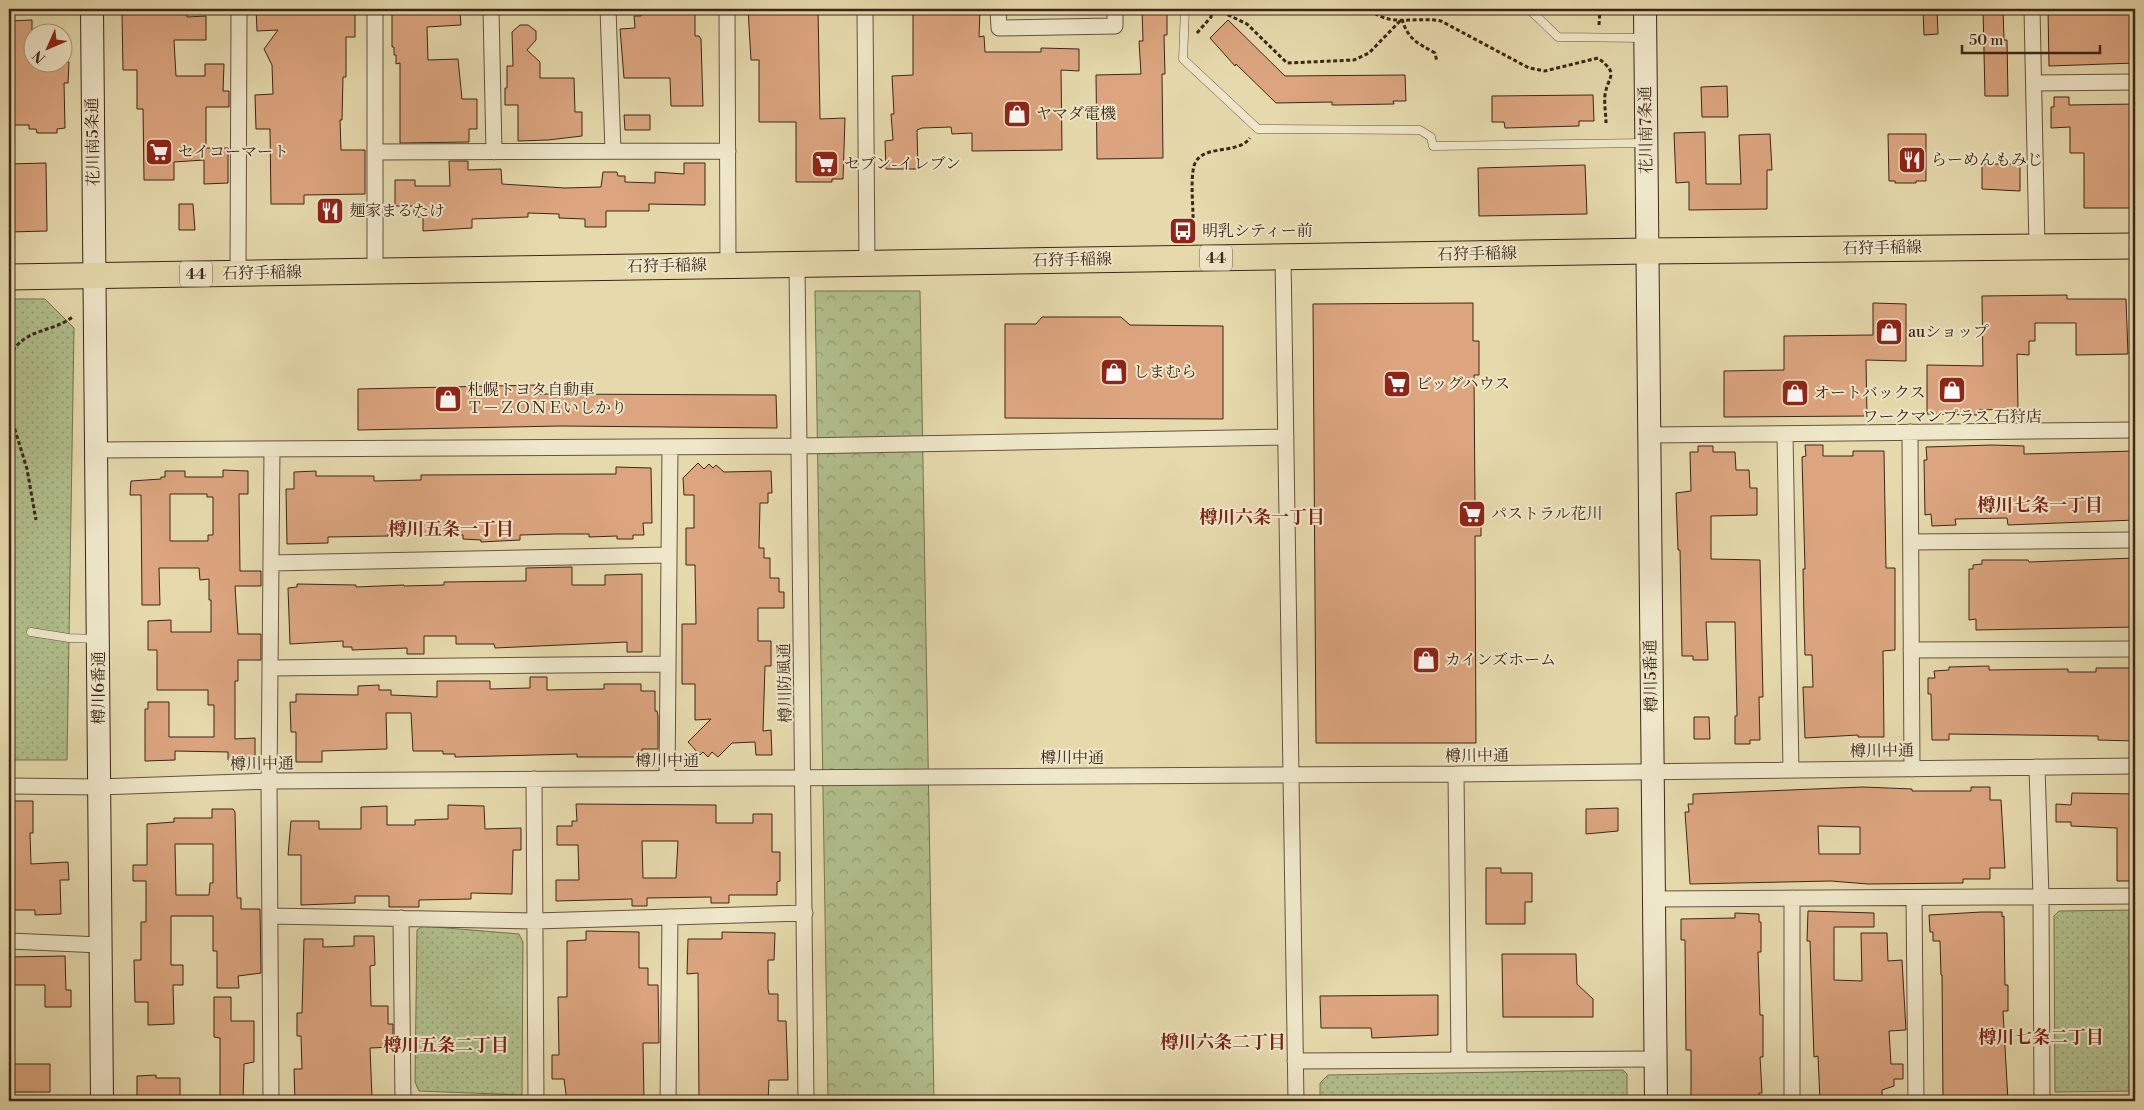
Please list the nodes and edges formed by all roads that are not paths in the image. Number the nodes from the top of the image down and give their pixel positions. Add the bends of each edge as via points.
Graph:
1 (92, 9) edge
2 (239, 9) edge
3 (375, 9) edge
4 (491, 9) edge
5 (608, 9) edge
6 (727, 9) edge
7 (865, 9) edge
8 (998, 9) edge
9 (1115, 9) edge
10 (1185, 9) edge
11 (1529, 9) edge
12 (1645, 9) edge
13 (2032, 9) edge
14 (1645, 38) junction
15 (2034, 82) junction
16 (2135, 82) edge
17 (1646, 143) junction
18 (613, 151) junction
19 (728, 151) junction
20 (375, 152) junction
21 (494, 152) junction
22 (2135, 246) edge
23 (2037, 247) junction
24 (1647, 251) junction
25 (1283, 256) junction
26 (868, 263) junction
27 (797, 264) junction
28 (728, 265) junction
29 (375, 271) junction
30 (238, 273) junction
31 (95, 276) junction
32 (9, 277) edge
33 (2135, 430) edge
34 (1910, 432) junction
35 (1785, 434) junction
36 (1649, 435) junction
37 (1286, 437) junction
38 (800, 446) junction
39 (670, 447) junction
40 (272, 449) junction
41 (97, 450) junction
42 (2135, 540) edge
43 (1911, 542) junction
44 (669, 555) junction
45 (271, 563) junction
46 (31, 632) dead end
47 (98, 639) junction
48 (2135, 649) edge
49 (1911, 650) junction
50 (668, 664) junction
51 (270, 668) junction
52 (2135, 766) edge
53 (2037, 767) junction
54 (1912, 768) junction
55 (1791, 770) junction
56 (1652, 771) junction
57 (1290, 774) junction
58 (1456, 774) junction
59 (804, 777) junction
60 (667, 778) junction
61 (534, 779) junction
62 (270, 781) junction
63 (9, 786) edge
64 (99, 787) junction
65 (2135, 896) edge
66 (2041, 897) junction
67 (1792, 898) junction
68 (1914, 898) junction
69 (1654, 899) junction
70 (805, 913) junction
71 (270, 916) junction
72 (670, 917) junction
73 (401, 918) junction
74 (535, 921) junction
75 (9, 941) edge
76 (101, 945) junction
77 (1655, 1059) junction
78 (1459, 1060) junction
79 (1295, 1061) junction
80 (102, 1101) edge
81 (271, 1101) edge
82 (402, 1101) edge
83 (536, 1101) edge
84 (668, 1101) edge
85 (806, 1101) edge
86 (1296, 1101) edge
87 (1656, 1101) edge
88 (1792, 1101) edge
89 (1916, 1101) edge
90 (2042, 1101) edge

1 - 31 street, 花川南5条通
2 - 30 street
3 - 20 street
4 - 21 street
5 - 18 street
6 - 19 street
7 - 26 street
8 - 9 street via 999,28 1115,26
10 - 17 lane via 1183,59 1258,129 1420,130 1431,137 1433,146
11 - 14 lane via 1558,37
12 - 14 street, 花川南7条通
13 - 15 street
14 - 17 street, 花川南7条通
15 - 16 street
15 - 23 street
17 - 24 street, 花川南7条通
18 - 19 street
18 - 21 street
19 - 28 street
20 - 21 street
20 - 29 street
22 - 23 main road, 石狩手稲線 / 44
23 - 24 main road, 石狩手稲線 / 44
24 - 25 main road, 石狩手稲線 / 44
24 - 36 street, 樽川5番通
25 - 26 main road, 石狩手稲線 / 44
25 - 37 street
26 - 27 main road, 石狩手稲線 / 44
27 - 28 main road, 石狩手稲線 / 44
27 - 38 street, 樽川防風通
28 - 29 main road, 石狩手稲線 / 44
29 - 30 main road, 石狩手稲線 / 44
30 - 31 main road, 石狩手稲線 / 44
31 - 32 main road, 石狩手稲線 / 44
31 - 41 street, 樽川6番通
33 - 34 street
34 - 35 street
34 - 43 street
35 - 36 street
35 - 55 street
36 - 56 street, 樽川5番通
37 - 38 street
37 - 57 street
38 - 39 street
38 - 59 street, 樽川防風通
39 - 40 street
39 - 44 street
40 - 41 street
40 - 45 street
41 - 47 street, 樽川6番通
42 - 43 street
43 - 49 street
44 - 45 street
44 - 50 street
45 - 51 street
46 - 47 lane
47 - 64 street, 樽川6番通
48 - 49 street
49 - 54 street
50 - 51 street
50 - 60 street
51 - 62 street
52 - 53 street, 樽川中通
53 - 54 street, 樽川中通
53 - 66 street
54 - 55 street, 樽川中通
55 - 56 street, 樽川中通
56 - 58 street, 樽川中通
56 - 69 street, 樽川5番通
57 - 58 street, 樽川中通
57 - 59 street, 樽川中通
57 - 79 street
58 - 78 street
59 - 60 street, 樽川中通
59 - 70 street, 樽川防風通
60 - 61 street, 樽川中通
61 - 62 street, 樽川中通
61 - 74 street
62 - 64 street, 樽川中通
62 - 71 street
63 - 64 street, 樽川中通
64 - 76 street, 樽川6番通
65 - 66 street
66 - 68 street
66 - 90 street
67 - 68 street
67 - 69 street
67 - 88 street
68 - 89 street
69 - 77 street, 樽川5番通
70 - 72 street
70 - 85 street, 樽川防風通
71 - 73 street
71 - 81 street
72 - 74 street
72 - 84 street
73 - 74 street
73 - 82 street
74 - 83 street
75 - 76 street
76 - 80 street, 樽川6番通
77 - 78 street
77 - 87 street, 樽川5番通
78 - 79 street
79 - 86 street

